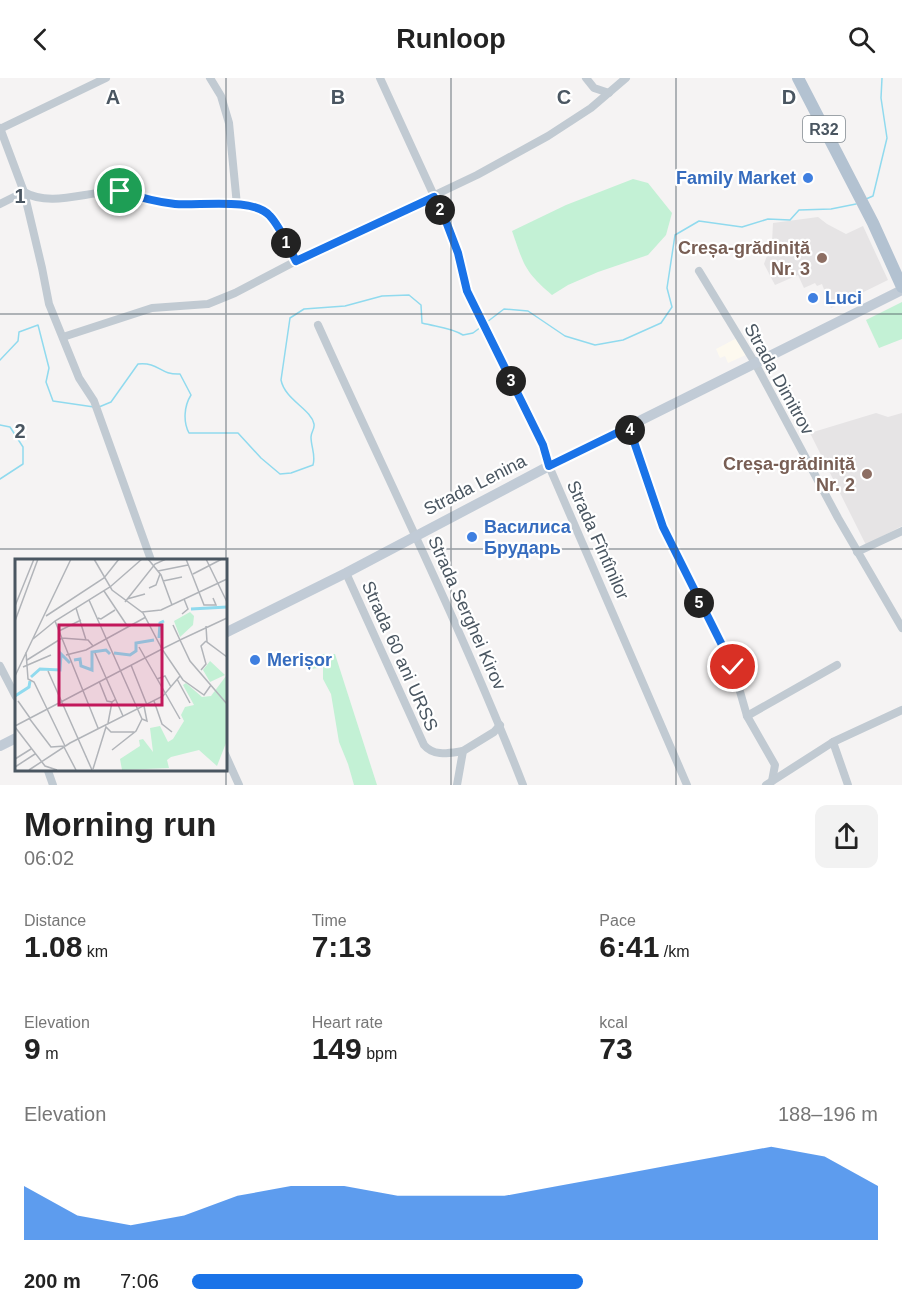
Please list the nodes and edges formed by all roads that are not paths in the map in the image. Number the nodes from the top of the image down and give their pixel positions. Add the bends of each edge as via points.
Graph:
1 (106, 78) edge
2 (210, 78) edge
3 (380, 78) edge
4 (586, 78) edge
5 (626, 78) edge
6 (798, 78) edge
7 (609, 93) junction
8 (0, 129) edge
9 (24, 192) junction
10 (434, 197) junction
11 (0, 204) edge
12 (237, 205) junction
13 (296, 261) junction
14 (699, 271) dead end
15 (902, 289) edge
16 (318, 325) dead end
17 (63, 337) junction
18 (755, 363) junction
19 (629, 427) junction
20 (549, 466) junction
21 (902, 531) edge
22 (415, 535) junction
23 (857, 552) junction
24 (151, 559) edge
25 (346, 573) junction
26 (902, 628) edge
27 (226, 633) edge
28 (837, 665) dead end
29 (0, 666) edge
30 (15, 694) edge
31 (902, 710) edge
32 (747, 716) junction
33 (500, 725) junction
34 (15, 738) edge
35 (833, 742) junction
36 (0, 746) edge
37 (463, 751) junction
38 (226, 756) edge
39 (48, 770) edge
40 (769, 783) edge
41 (53, 785) edge
42 (239, 785) edge
43 (457, 785) edge
44 (524, 785) edge
45 (687, 785) edge
46 (848, 785) edge

1 - 8 street
2 - 12 street via 227,116
3 - 10 street, Strada Fîntînilor
4 - 7 street via 594,88
5 - 7 street
6 - 15 main road, R32 via 873,223
7 - 10 street via 548,136
8 - 9 street
9 - 11 street
9 - 12 street via 51,198 120,191 158,202
9 - 17 street via 49,304
10 - 13 street
10 - 20 street, Strada Fîntînilor via 458,253 467,291 543,445
12 - 13 street via 252,206 270,216
13 - 17 street via 216,302 152,308
14 - 18 street, Strada Dimitrov
15 - 18 street, Strada Lenina
16 - 22 street, Strada Serghei Kirov
17 - 24 street via 94,401
18 - 19 street, Strada Lenina
18 - 23 street, Strada Dimitrov
19 - 20 street, Strada Lenina
19 - 32 street via 663,527 733,667
20 - 22 street, Strada Lenina
20 - 45 street, Strada Fîntînilor
21 - 23 street
22 - 25 street, Strada Lenina
22 - 33 street, Strada Serghei Kirov
23 - 26 street, Strada Dimitrov
25 - 27 street, Strada Lenina
25 - 37 street, Strada 60 ani URSS via 424,745 436,753
28 - 32 street
29 - 30 street
31 - 35 street
32 - 40 street via 775,765
33 - 37 street
33 - 44 street, Strada Serghei Kirov
34 - 36 street
35 - 40 street
35 - 46 street
37 - 43 street
38 - 42 street
39 - 41 street

